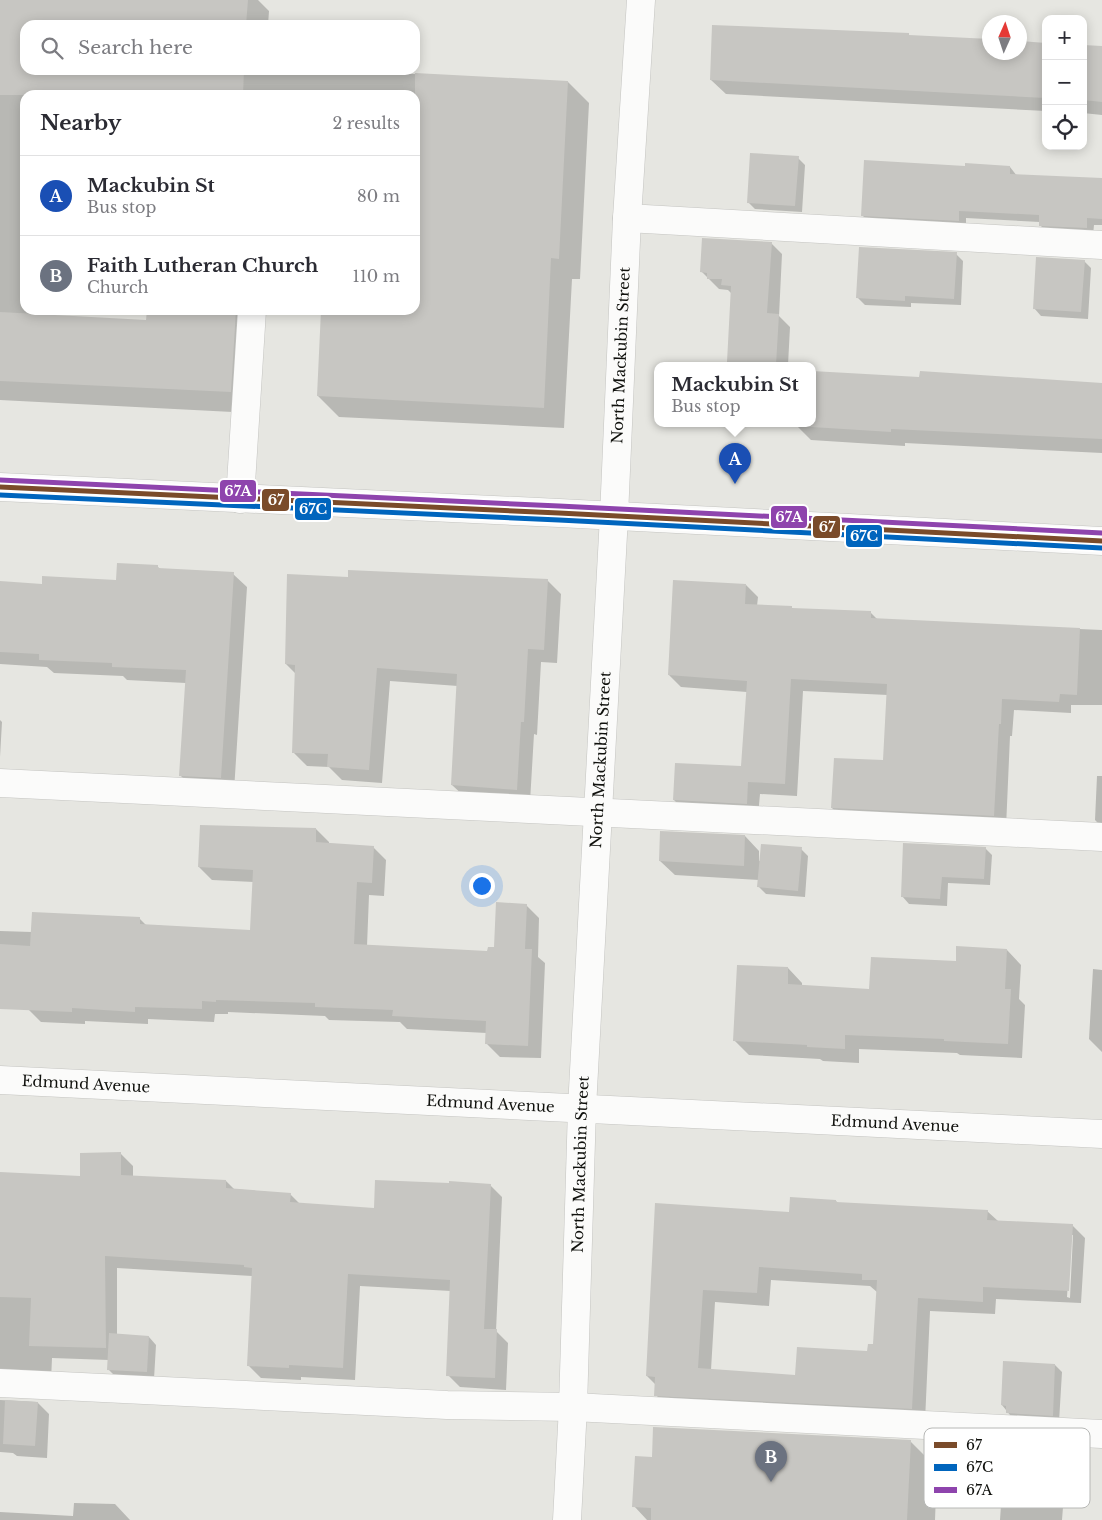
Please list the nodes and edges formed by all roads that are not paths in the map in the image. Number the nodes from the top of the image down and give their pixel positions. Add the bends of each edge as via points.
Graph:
1 (641, 0) edge
2 (627, 218) junction
3 (1102, 245) edge
4 (252, 315) edge
5 (0, 487) edge
6 (240, 499) junction
7 (614, 516) junction
8 (1102, 541) edge
9 (0, 783) edge
10 (598, 812) junction
11 (1102, 837) edge
12 (0, 1080) edge
13 (582, 1108) junction
14 (1102, 1134) edge
15 (0, 1383) edge
16 (573, 1407) junction
17 (984, 1428) edge
18 (567, 1520) edge

1 - 2 street, North Mackubin Street
2 - 3 street
2 - 7 street, North Mackubin Street
4 - 6 street
5 - 6 street
6 - 7 street
7 - 8 street
7 - 10 street, North Mackubin Street
9 - 10 street
10 - 11 street
10 - 13 street, North Mackubin Street
12 - 13 street, Edmund Avenue
13 - 14 street, Edmund Avenue
13 - 16 street, North Mackubin Street
15 - 16 street via 418,1404
16 - 17 street
16 - 18 street, North Mackubin Street

